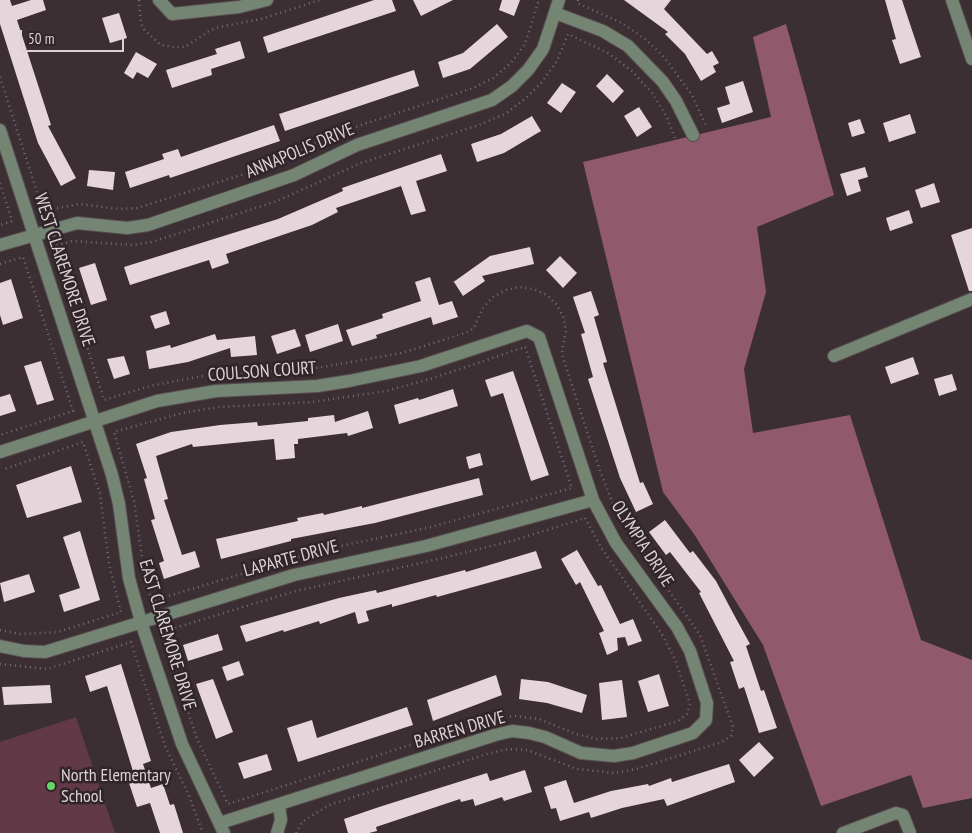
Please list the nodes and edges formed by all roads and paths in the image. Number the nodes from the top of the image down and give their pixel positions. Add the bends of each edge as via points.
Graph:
1 (139, 0) edge
2 (159, 0) edge
3 (267, 0) edge
4 (320, 0) edge
5 (539, 0) edge
6 (559, 0) edge
7 (952, 0) edge
8 (555, 13) junction
9 (972, 60) edge
10 (0, 77) edge
11 (0, 130) edge
12 (693, 135) dead end
13 (675, 138) dead end
14 (0, 183) edge
15 (0, 225) edge
16 (34, 234) junction
17 (0, 245) edge
18 (0, 264) edge
19 (972, 299) edge
20 (527, 331) joint
21 (525, 347) joint
22 (834, 356) dead end
23 (94, 422) junction
24 (0, 435) edge
25 (0, 452) edge
26 (2, 470) dead end
27 (593, 500) junction
28 (585, 518) joint
29 (141, 622) junction
30 (0, 630) edge
31 (0, 646) edge
32 (0, 664) edge
33 (706, 720) joint
34 (279, 805) junction
35 (222, 828) edge
36 (203, 833) edge
37 (277, 833) edge
38 (296, 833) edge
39 (843, 833) edge
40 (910, 833) edge

1 - 4 path via 140,22 145,31 161,45 185,47 219,27 261,19
2 - 3 street via 172,14 238,7
5 - 10 path via 525,44 493,78 473,88 340,132 263,168 137,208 79,204 43,211
6 - 8 street, ANNAPOLIS DRIVE
7 - 9 street
8 - 12 street via 603,31 628,46 663,82
8 - 16 street, ANNAPOLIS DRIVE via 543,49 528,70 492,100 357,145 294,176 148,225 127,228 76,223
11 - 16 street, WEST CLAREMORE DRIVE
13 - 38 path via 652,93 632,71 608,52 568,34 557,61 542,82 505,114 479,125 361,163 277,201 152,242 132,245 72,241 55,246 104,400 179,379 320,368 402,354 468,332 474,328 482,309 493,297 506,290 533,289 547,295 563,316 566,331 563,358 613,504 632,538 700,635 733,727 731,736 722,742 614,773 576,769 527,750 508,749 487,754 328,805 302,822
14 - 15 path via 12,221
16 - 17 street, ANNAPOLIS DRIVE
16 - 23 street, WEST CLAREMORE DRIVE
18 - 24 path via 23,257 73,411
19 - 22 street
20 - 23 street, COULSON COURT via 390,373 317,386 216,391 158,401
20 - 27 street, OLYMPIA DRIVE via 539,337
21 - 21 path via 572,488 427,528 321,550 152,601 145,578 134,501 114,432 182,413 219,407 312,402 386,391
23 - 25 street, COULSON COURT
23 - 29 street, EAST CLAREMORE DRIVE via 119,504 129,578
26 - 30 path via 84,442 100,494 109,564 121,612 58,632 26,634
27 - 29 street, LAPARTE DRIVE via 455,539 294,574
27 - 33 street, OLYMPIA DRIVE via 616,543 690,651 707,703
28 - 28 path via 452,556 292,592 162,632 197,738 228,804 487,720 514,716 539,719 597,739 621,738 678,721 690,704 675,659
29 - 31 street, LAPARTE DRIVE via 45,652
29 - 35 street, EAST CLAREMORE DRIVE via 182,744
32 - 36 path via 46,669 131,642 165,746
33 - 34 street, BARREN DRIVE via 693,733 614,756 581,753 529,733 495,735
34 - 35 street, BARREN DRIVE
34 - 37 street via 281,820
39 - 40 street via 896,813 903,815

